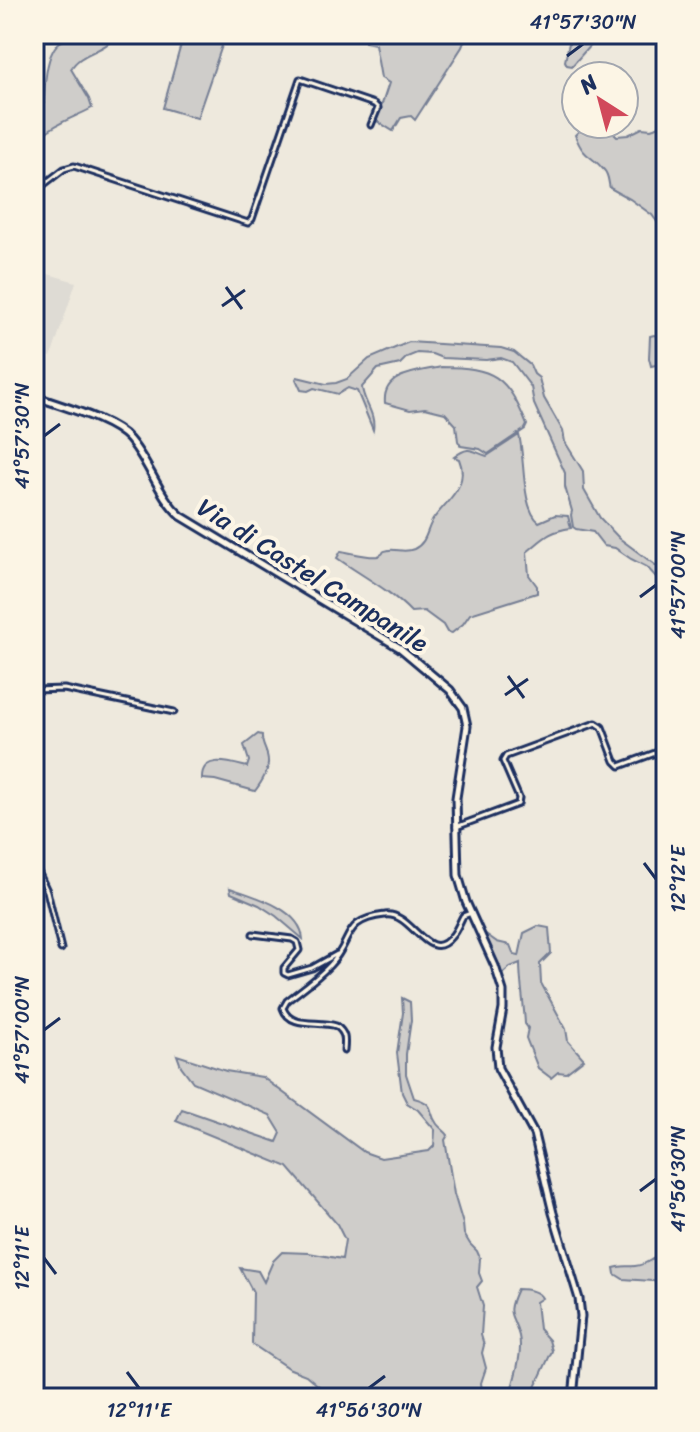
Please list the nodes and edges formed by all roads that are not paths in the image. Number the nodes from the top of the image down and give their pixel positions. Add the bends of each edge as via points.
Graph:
1 (371, 125) dead end
2 (34, 192) edge
3 (34, 396) edge
4 (34, 690) edge
5 (174, 712) dead end
6 (666, 749) edge
7 (456, 827) junction
8 (34, 863) edge
9 (471, 913) junction
10 (253, 934) dead end
11 (61, 949) dead end
12 (340, 952) junction
13 (344, 1051) dead end
14 (573, 1398) edge

1 - 2 street via 375,104 299,80 248,223 74,166
3 - 7 street, Via di Castel Campanile via 119,431 181,516 397,646 454,695 467,722
4 - 5 street via 64,689
6 - 7 street via 619,765 596,723 506,756 503,761 519,803
7 - 9 street, Via di Castel Campanile via 458,875
8 - 11 street via 47,891
9 - 12 street via 463,916 450,939 436,946 396,915 364,920 351,928
9 - 14 street, Via di Castel Campanile via 503,991 498,1068 534,1134 578,1295 581,1316
10 - 12 street via 298,943 284,968 288,975
12 - 13 street via 283,1008 292,1020 340,1029

